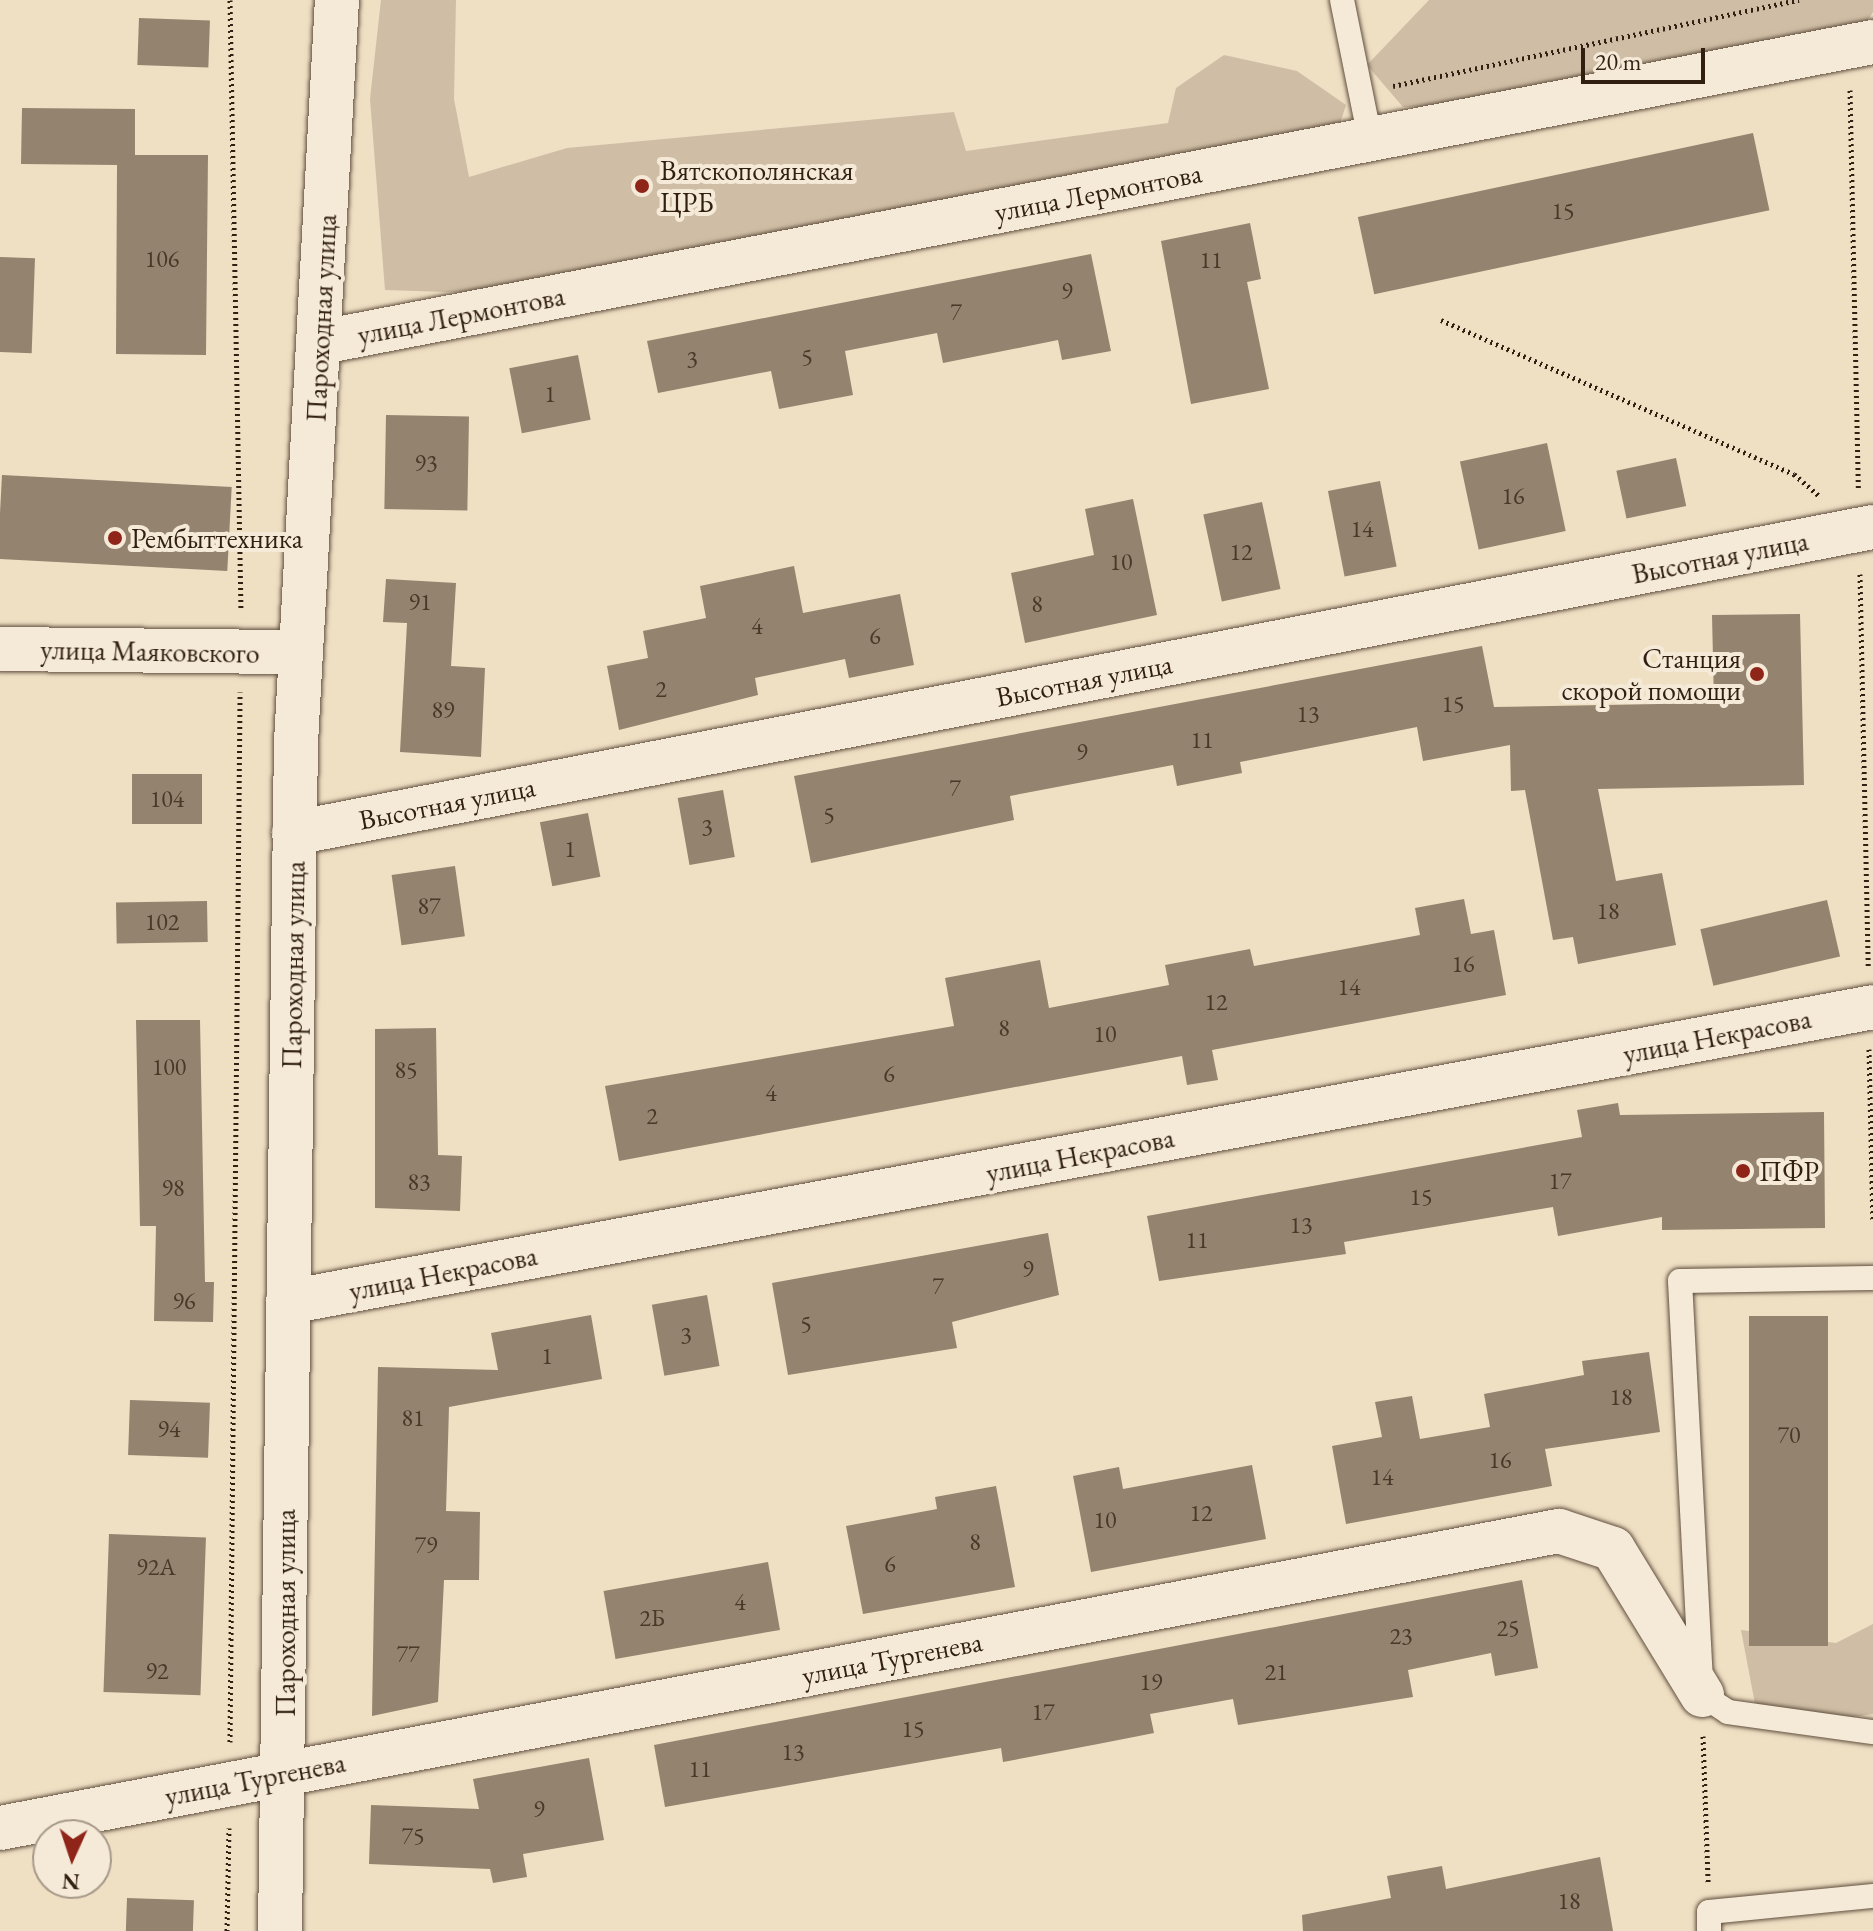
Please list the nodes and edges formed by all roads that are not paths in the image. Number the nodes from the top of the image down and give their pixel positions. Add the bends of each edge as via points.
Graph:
1 (337, 0) edge
2 (1342, 0) edge
3 (1861, 44) edge
4 (1370, 139) junction
5 (322, 342) junction
6 (1866, 529) edge
7 (0, 649) edge
8 (299, 652) junction
9 (294, 833) junction
10 (1871, 1007) edge
11 (1873, 1278) edge
12 (288, 1302) junction
13 (1702, 1695) junction
14 (1873, 1732) edge
15 (284, 1773) junction
16 (0, 1828) edge
17 (1873, 1896) edge
18 (1709, 1921) edge
19 (280, 1931) edge

1 - 5 street, Пароходная улица
2 - 4 lane
3 - 4 street, улица Лермонтова
4 - 5 street, улица Лермонтова
5 - 8 street, Пароходная улица
6 - 9 street, Высотная улица
7 - 8 street, улица Маяковского
8 - 9 street, Пароходная улица
9 - 12 street, Пароходная улица
10 - 12 street, улица Некрасова
11 - 13 lane via 1680,1281
12 - 15 street, Пароходная улица
13 - 14 lane via 1728,1712
13 - 15 street, улица Тургенева via 1613,1549 1559,1531
15 - 16 street, улица Тургенева
15 - 19 street, Пароходная улица
17 - 18 lane

